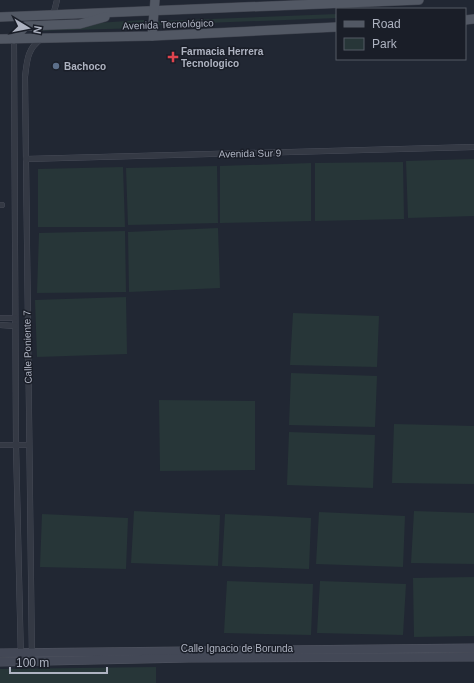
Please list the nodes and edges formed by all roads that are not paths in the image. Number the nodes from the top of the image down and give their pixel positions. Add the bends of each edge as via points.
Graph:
1 (57, 0) edge
2 (155, 0) edge
3 (419, 0) edge
4 (350, 2) edge
5 (275, 3) edge
6 (286, 3) edge
7 (154, 11) junction
8 (123, 13) junction
9 (53, 16) junction
10 (0, 17) edge
11 (336, 27) edge
12 (152, 36) junction
13 (42, 38) junction
14 (0, 39) edge
15 (14, 39) junction
16 (474, 147) edge
17 (26, 159) junction
18 (0, 318) edge
19 (15, 318) junction
20 (0, 325) edge
21 (15, 326) junction
22 (0, 445) edge
23 (16, 445) junction
24 (29, 445) junction
25 (474, 648) edge
26 (20, 652) junction
27 (31, 652) junction
28 (0, 653) edge
29 (474, 657) edge
30 (21, 661) junction
31 (32, 661) junction
32 (0, 662) edge

1 - 9 street
2 - 7 main road
3 - 4 main road, Avenida Tecnológico
4 - 6 main road, Avenida Tecnológico
5 - 6 main road, Avenida Tecnológico
5 - 7 main road, Avenida Tecnológico
7 - 8 main road, Avenida Tecnológico
7 - 12 main road
8 - 9 main road, Avenida Tecnológico
8 - 15 main road via 80,24 25,26
9 - 10 main road, Avenida Tecnológico
11 - 12 main road, Avenida Tecnológico
12 - 13 main road, Avenida Tecnológico
13 - 15 main road, Avenida Tecnológico
13 - 17 street, Calle Poniente 7 via 28,54
14 - 15 main road, Avenida Tecnológico
15 - 19 street, Calle Poniente 7
16 - 17 street, Avenida Sur 9
17 - 24 street, Calle Poniente 7
18 - 19 street
19 - 21 street, Calle Poniente 7
20 - 21 street
21 - 23 street, Calle Poniente 7
22 - 23 street
23 - 24 street
23 - 26 street, Calle Poniente 7
24 - 27 street, Calle Poniente 7
25 - 27 street, Calle Ignacio de Borunda
26 - 27 street, Calle Ignacio de Borunda
26 - 28 street, Calle Ignacio de Borunda
26 - 30 street, Calle Poniente 7
27 - 31 street, Calle Poniente 7
29 - 31 street, Calle Ignacio de Borunda
30 - 31 street, Calle Ignacio de Borunda
30 - 32 street, Calle Ignacio de Borunda

